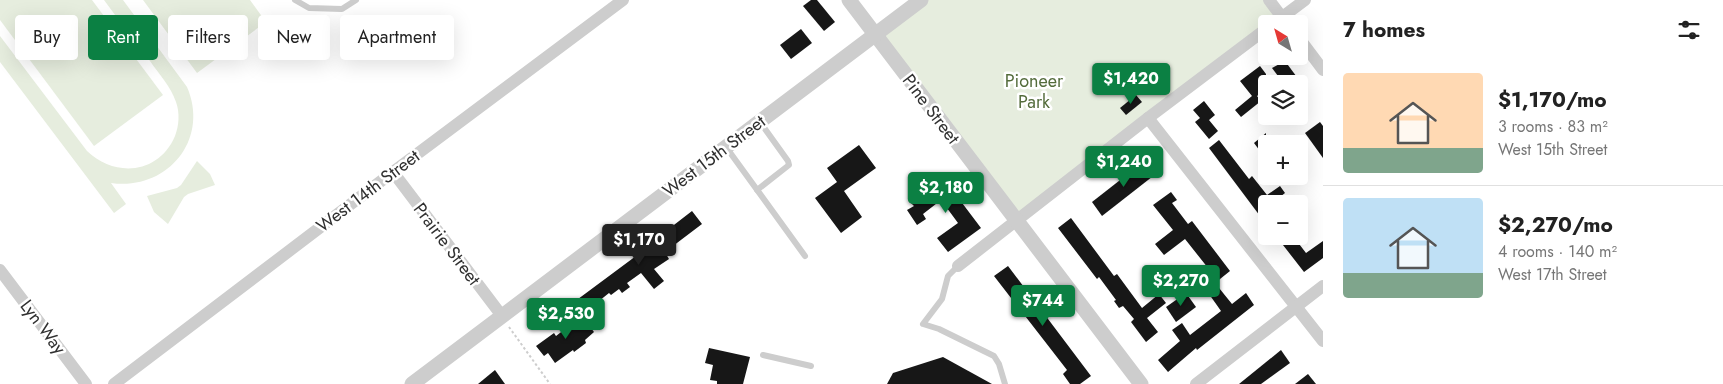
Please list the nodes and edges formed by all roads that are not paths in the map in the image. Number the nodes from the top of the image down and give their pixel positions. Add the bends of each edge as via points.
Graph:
1 (295, 0) edge
2 (356, 0) edge
3 (623, 0) edge
4 (848, 0) edge
5 (921, 0) edge
6 (1269, 0) edge
7 (1305, 0) edge
8 (1277, 15) edge
9 (1289, 15) edge
10 (875, 35) junction
11 (1258, 35) edge
12 (1308, 50) edge
13 (1323, 70) edge
14 (1148, 118) junction
15 (760, 122) junction
16 (726, 147) junction
17 (393, 172) junction
18 (757, 190) junction
19 (1016, 221) junction
20 (805, 256) dead end
21 (958, 266) joint
22 (0, 270) edge
23 (1323, 286) edge
24 (1295, 307) junction
25 (502, 316) junction
26 (1323, 341) edge
27 (763, 355) dead end
28 (811, 366) dead end
29 (86, 384) edge
30 (114, 384) edge
31 (412, 384) edge
32 (1005, 384) edge
33 (1141, 384) edge
34 (1196, 384) edge

1 - 2 lane via 309,8 342,9
3 - 17 street, West 14th Street
4 - 10 street, Pine Street
5 - 10 street, West 15th Street
6 - 8 street
7 - 9 street
10 - 15 street, West 15th Street
10 - 19 street, Pine Street
11 - 14 street
12 - 13 street
14 - 19 street
14 - 24 street
15 - 16 street, West 15th Street
15 - 18 lane via 789,165
16 - 18 lane
16 - 25 street, West 15th Street
17 - 25 street, Prairie Street
17 - 30 street, West 14th Street
18 - 20 lane
19 - 21 street
19 - 33 street, Pine Street
21 - 32 lane via 948,276 942,298 923,324 994,356
22 - 29 street, Lyn Way
23 - 24 street
24 - 26 street
24 - 34 street
25 - 31 street, West 15th Street
27 - 28 lane

